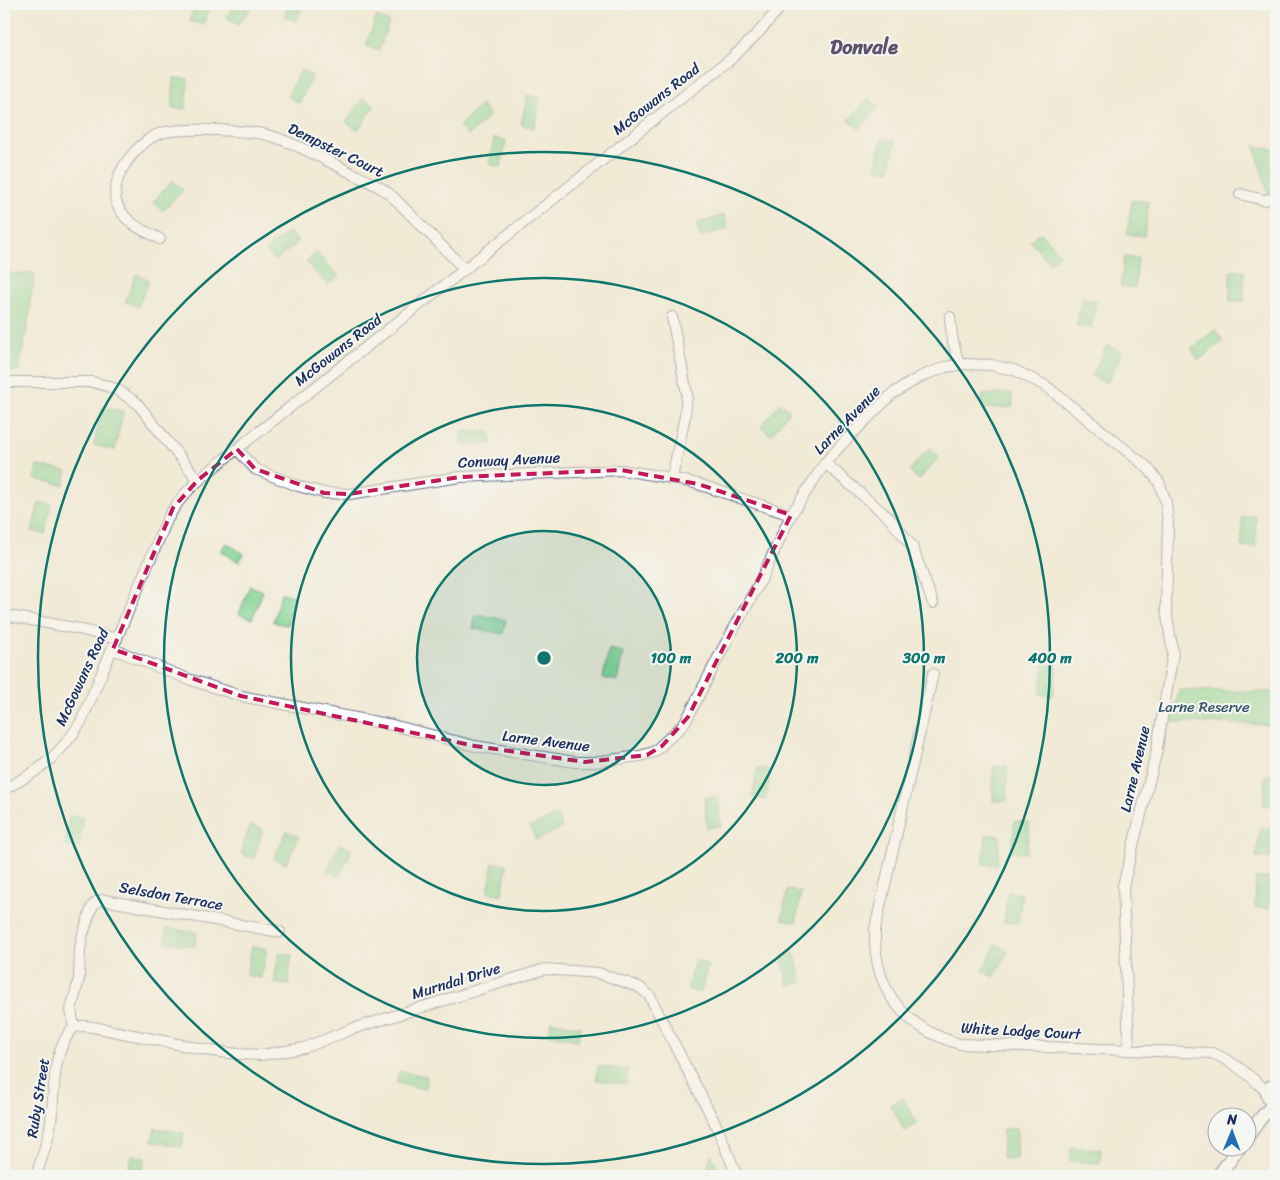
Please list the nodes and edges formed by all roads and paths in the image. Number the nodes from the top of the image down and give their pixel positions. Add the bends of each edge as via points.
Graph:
1 (783, 4) edge
2 (1240, 194) dead end
3 (1276, 198) edge
4 (160, 239) dead end
5 (465, 270) junction
6 (672, 317) dead end
7 (950, 317) dead end
8 (959, 365) junction
9 (4, 382) edge
10 (237, 449) junction
11 (825, 463) junction
12 (672, 478) junction
13 (198, 480) junction
14 (791, 515) junction
15 (933, 603) dead end
16 (4, 614) edge
17 (117, 639) junction
18 (112, 649) junction
19 (933, 674) dead end
20 (4, 789) edge
21 (280, 932) dead end
22 (74, 1027) junction
23 (1128, 1050) junction
24 (1272, 1094) edge
25 (1258, 1121) edge
26 (1232, 1158) edge
27 (36, 1176) edge
28 (737, 1176) edge
29 (1218, 1176) edge

1 - 5 street, McGowans Road via 732,58
2 - 3 street via 1264,200
4 - 5 street, Dempster Court via 133,224 116,204 118,176 134,153 144,142 163,133 253,132 292,144 384,190
5 - 10 street, McGowans Road
6 - 12 street via 687,394
7 - 8 street
8 - 11 street, Larne Avenue via 933,371 902,387
8 - 23 street, Larne Avenue via 1001,366 1046,386 1147,467 1165,496 1168,524 1166,609 1173,659 1156,754 1123,886
9 - 13 street via 92,382 116,389 137,403
10 - 12 street, Conway Avenue via 250,466 261,472 310,490 335,494 460,477 621,470
10 - 13 street, McGowans Road
11 - 14 street, Larne Avenue
11 - 15 street via 889,518 912,546
12 - 14 street, Conway Avenue
13 - 17 street, McGowans Road via 173,508
14 - 18 street, Larne Avenue via 757,588 688,717 662,746 640,756 585,762 475,746 392,725 224,691
16 - 17 street
17 - 18 street, McGowans Road
18 - 20 street, McGowans Road via 88,709 69,740 44,766
19 - 23 street, White Lodge Court via 875,929 876,956 886,987 896,1005 922,1029 960,1044
21 - 22 street, Selsdon Terrace via 98,900 94,902 82,937 79,979 71,1010
22 - 27 street, Ruby Street via 66,1037 58,1063 50,1128
22 - 28 street, Murndal Drive via 83,1026 212,1051 261,1055 304,1048 352,1029 545,970 598,973 639,987 649,995 717,1127
23 - 24 street, White Lodge Court via 1212,1053 1226,1059
24 - 25 street
26 - 29 street

